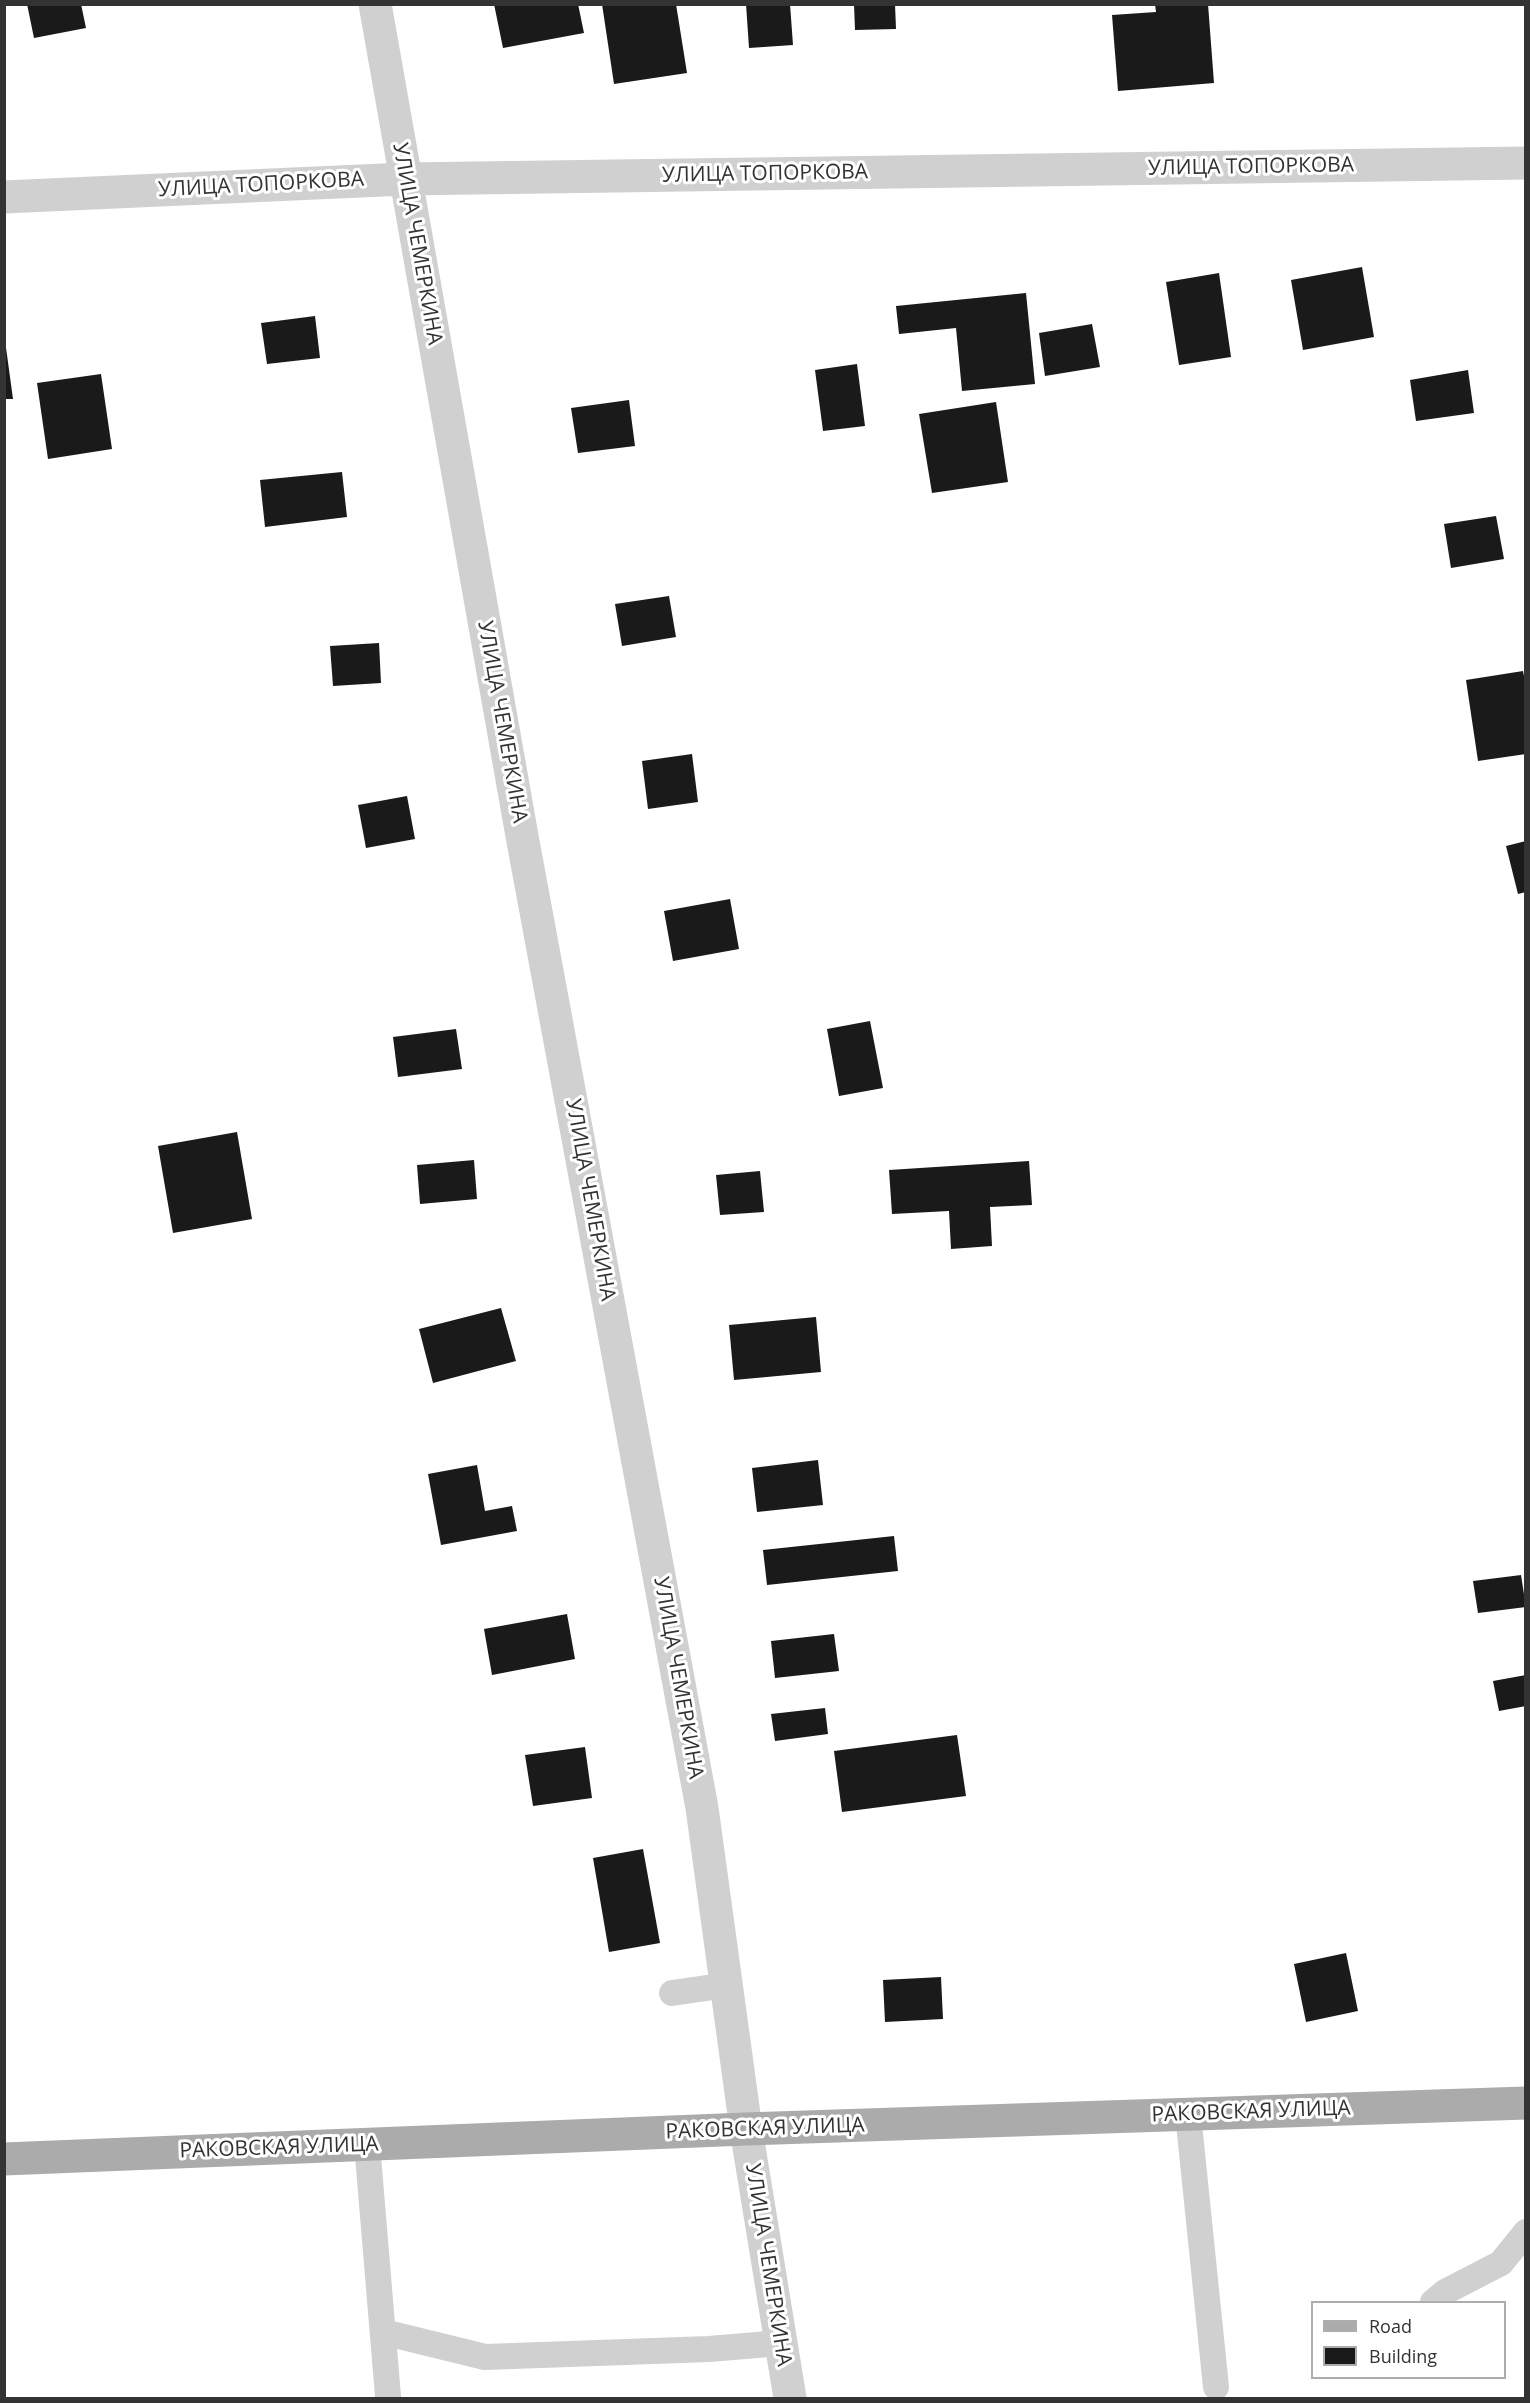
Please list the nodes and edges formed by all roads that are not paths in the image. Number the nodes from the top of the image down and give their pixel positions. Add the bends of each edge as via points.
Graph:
1 (375, 4) edge
2 (1526, 163) edge
3 (405, 179) junction
4 (4, 197) edge
5 (727, 1985) junction
6 (672, 1993) dead end
7 (1525, 2107) edge
8 (1188, 2114) junction
9 (746, 2129) junction
10 (367, 2144) junction
11 (4, 2159) edge
12 (1526, 2232) edge
13 (1434, 2301) edge
14 (383, 2332) junction
15 (781, 2343) junction
16 (1216, 2387) dead end
17 (388, 2396) dead end
18 (789, 2398) edge

1 - 3 street, УЛИЦА ЧЕМЕРКИНА
2 - 3 street, УЛИЦА ТОПОРКОВА
3 - 4 street, УЛИЦА ТОПОРКОВА
3 - 5 street, УЛИЦА ЧЕМЕРКИНА via 702,1808
5 - 6 lane
5 - 9 street, УЛИЦА ЧЕМЕРКИНА
7 - 8 main road, РАКОВСКАЯ УЛИЦА
8 - 9 main road, РАКОВСКАЯ УЛИЦА
8 - 16 lane
9 - 10 main road, РАКОВСКАЯ УЛИЦА
9 - 15 street, УЛИЦА ЧЕМЕРКИНА
10 - 11 main road, РАКОВСКАЯ УЛИЦА
10 - 14 lane
12 - 13 lane via 1501,2263
14 - 15 lane via 485,2357
14 - 17 lane
15 - 18 street, УЛИЦА ЧЕМЕРКИНА

